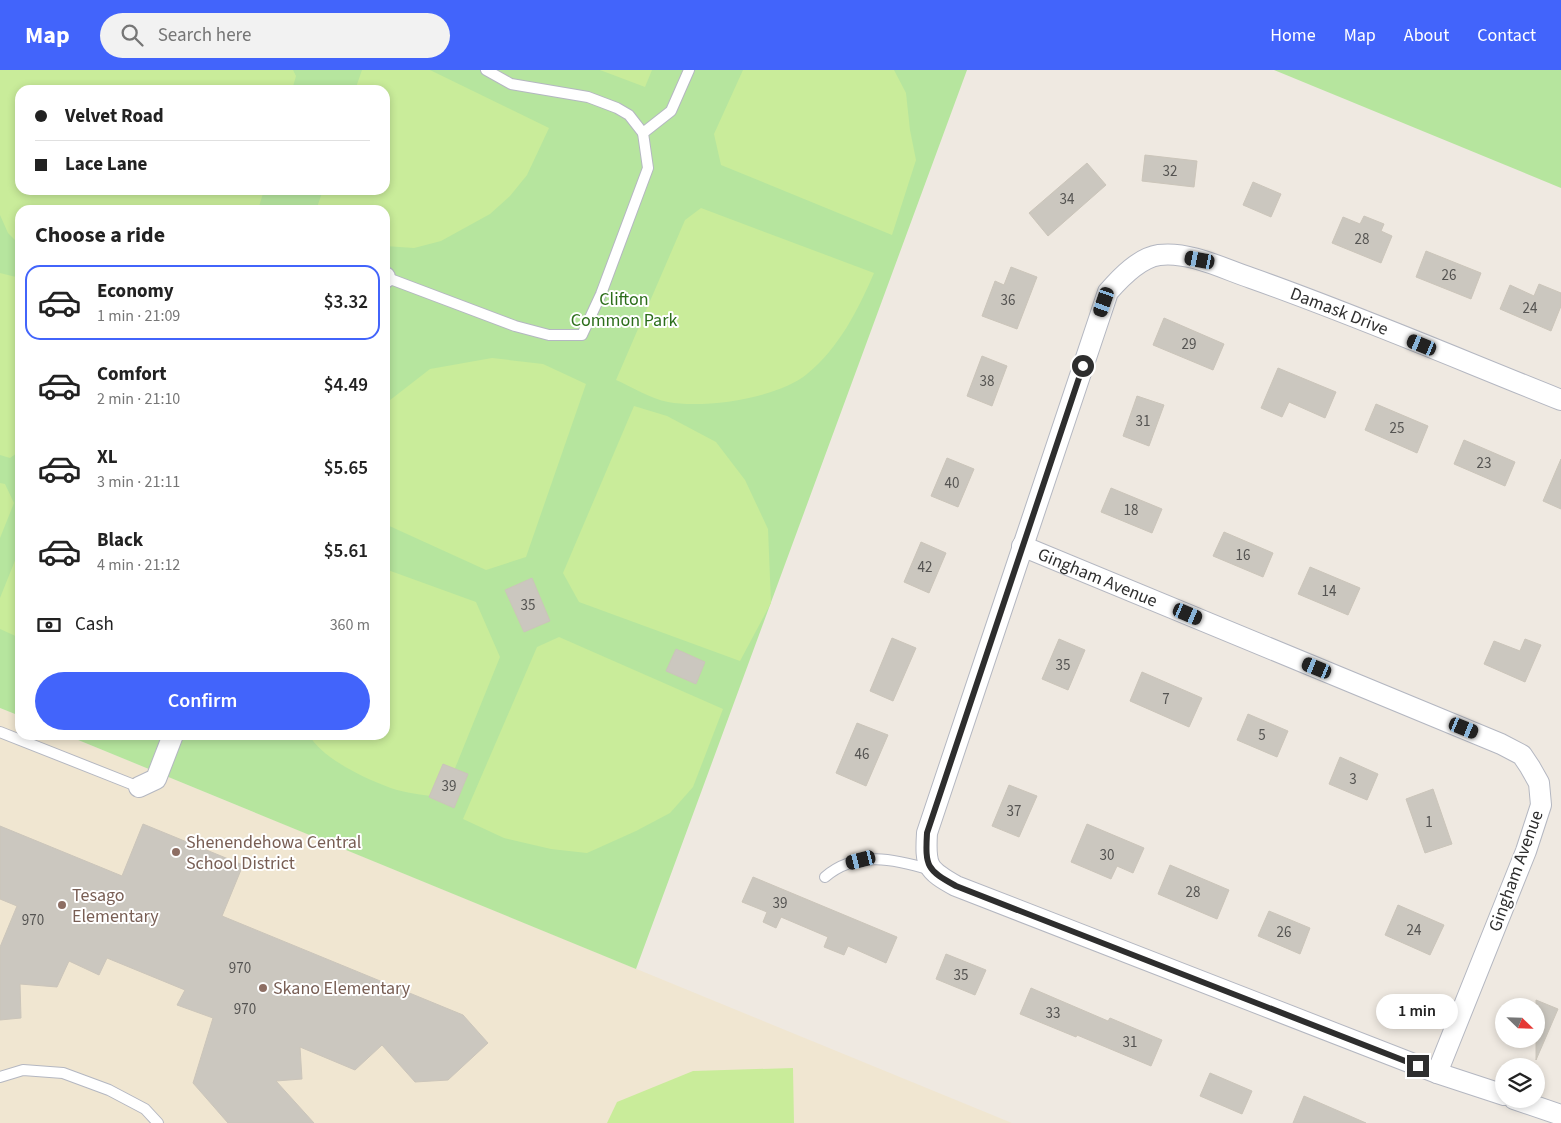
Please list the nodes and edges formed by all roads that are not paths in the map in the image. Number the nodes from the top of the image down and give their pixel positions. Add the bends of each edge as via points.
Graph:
1 (486, 70) edge
2 (689, 70) edge
3 (643, 133) junction
4 (390, 279) edge
5 (1561, 400) edge
6 (1022, 546) junction
7 (0, 732) edge
8 (15, 738) edge
9 (20, 740) edge
10 (171, 740) edge
11 (139, 787) joint
12 (929, 861) junction
13 (825, 877) dead end
14 (1437, 1073) junction
15 (0, 1077) edge
16 (1495, 1093) edge
17 (1540, 1108) edge
18 (1561, 1115) edge
19 (158, 1123) edge

1 - 3 lane via 511,84 588,97 617,108 629,115
2 - 3 lane via 671,110
3 - 4 lane via 648,168 601,294 582,335 549,334 514,326
5 - 6 street, Damask Drive via 1282,289 1200,260 1159,255 1123,275 1108,292
6 - 12 street, Damask Drive via 927,833
6 - 14 street, Gingham Avenue via 1522,755 1539,783 1541,805 1526,851
7 - 8 lane
9 - 11 lane
10 - 11 street via 156,779
12 - 13 lane via 861,860 838,866
12 - 14 street via 934,874 956,886
14 - 16 street
15 - 19 lane via 23,1070 63,1073 110,1090 145,1109
17 - 18 street

